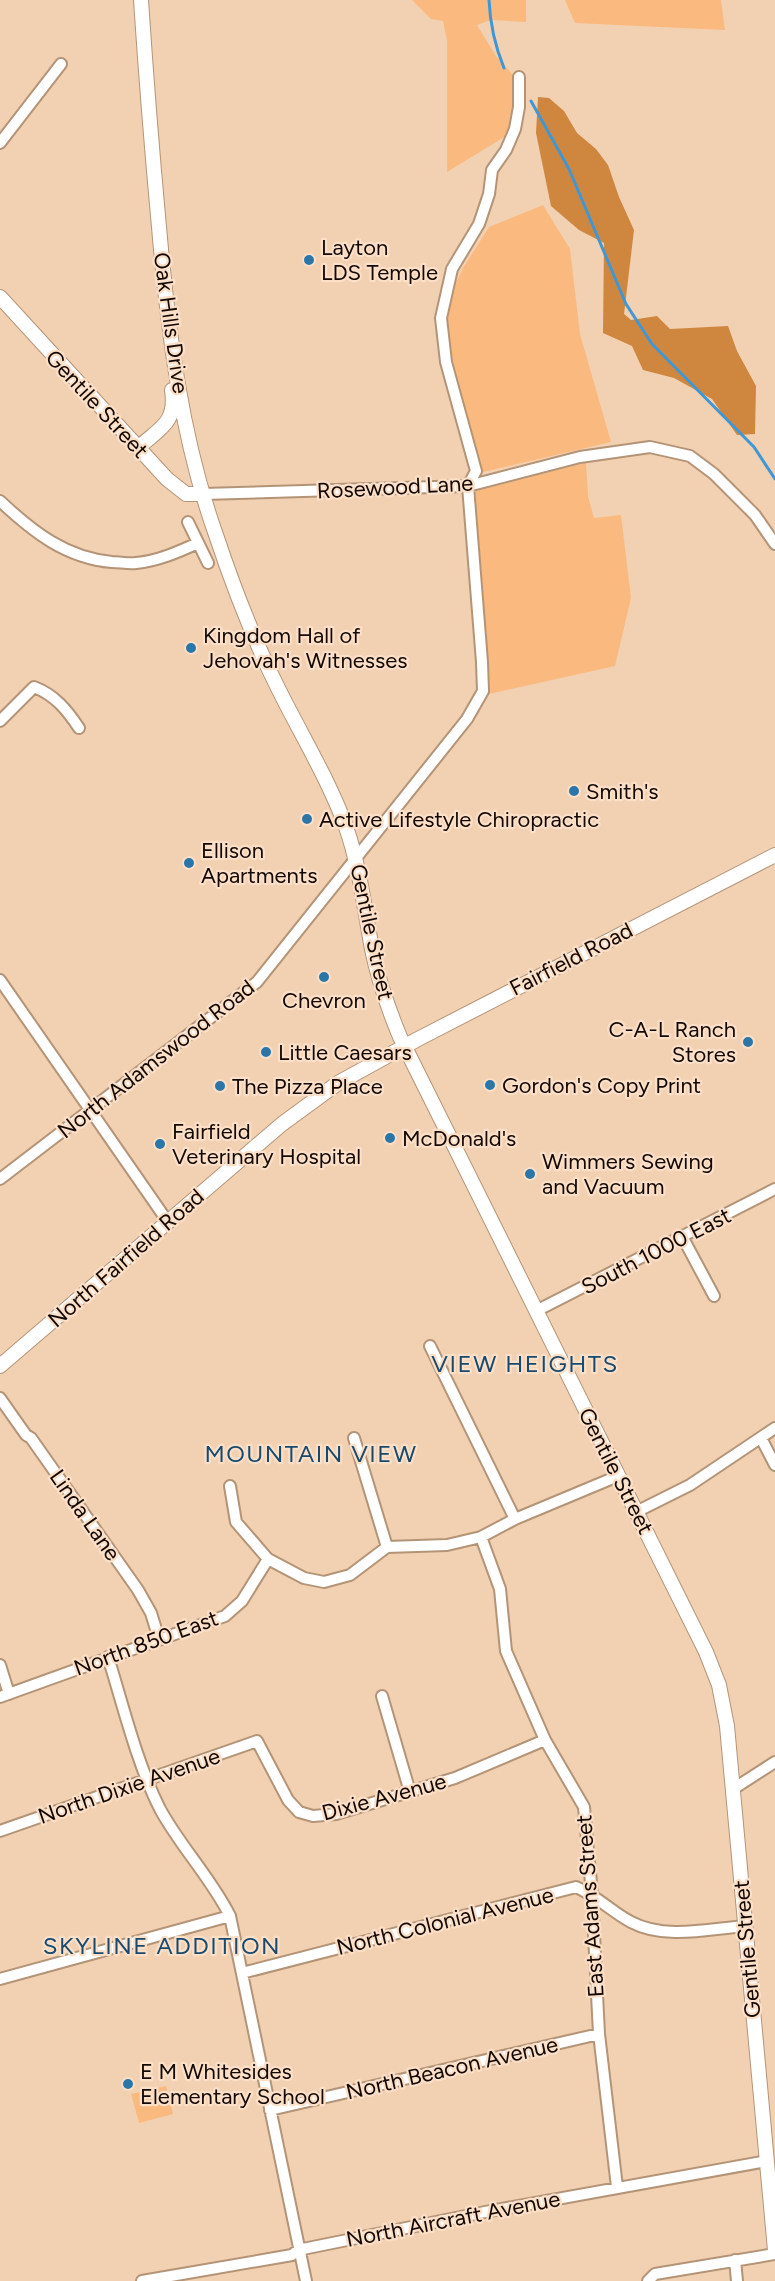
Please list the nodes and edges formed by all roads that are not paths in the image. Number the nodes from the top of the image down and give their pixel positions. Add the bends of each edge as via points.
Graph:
1 (141, 0) edge
2 (61, 64) dead end
3 (519, 77) dead end
4 (0, 143) edge
5 (0, 297) edge
6 (170, 329) junction
7 (138, 448) junction
8 (468, 486) junction
9 (203, 494) junction
10 (0, 501) edge
11 (188, 522) dead end
12 (198, 543) junction
13 (775, 544) edge
14 (208, 563) dead end
15 (255, 636) joint
16 (0, 721) edge
17 (79, 728) dead end
18 (775, 855) edge
19 (357, 858) junction
20 (0, 980) edge
21 (404, 1047) junction
22 (368, 1066) joint
23 (90, 1111) junction
24 (0, 1179) edge
25 (775, 1189) edge
26 (168, 1222) junction
27 (683, 1238) junction
28 (714, 1296) dead end
29 (536, 1311) junction
30 (430, 1346) dead end
31 (0, 1366) edge
32 (0, 1398) edge
33 (775, 1428) edge
34 (354, 1438) dead end
35 (761, 1438) junction
36 (775, 1465) edge
37 (618, 1476) junction
38 (230, 1486) dead end
39 (636, 1512) junction
40 (515, 1520) junction
41 (481, 1537) junction
42 (387, 1547) junction
43 (268, 1559) junction
44 (159, 1639) junction
45 (108, 1657) junction
46 (0, 1665) edge
47 (4, 1695) edge
48 (382, 1696) dead end
49 (544, 1740) junction
50 (257, 1741) joint
51 (775, 1762) edge
52 (147, 1780) junction
53 (733, 1789) junction
54 (410, 1792) junction
55 (0, 1831) edge
56 (592, 1894) junction
57 (230, 1916) junction
58 (745, 1926) junction
59 (242, 1973) junction
60 (0, 1979) edge
61 (599, 2034) junction
62 (270, 2110) junction
63 (767, 2161) junction
64 (772, 2185) edge
65 (617, 2187) junction
66 (298, 2250) junction
67 (775, 2252) edge
68 (735, 2260) junction
69 (142, 2281) edge
70 (306, 2281) edge
71 (648, 2281) edge
72 (737, 2281) edge

1 - 6 main road, Oak Hills Drive
2 - 4 street
3 - 8 street, North Adamswood Road via 515,129 492,170 479,224 452,269 441,318 446,362 476,471
5 - 7 main road, Gentile Street
6 - 7 main road via 173,413
6 - 9 main road, Oak Hills Drive
7 - 9 main road, Gentile Street via 178,489 186,494
8 - 9 street, Rosewood Lane
8 - 13 street, Rosewood Lane via 580,457 650,447 690,456 714,474 755,515
8 - 19 street, North Adamswood Road via 483,691 467,719
9 - 15 main road, Oak Hills Drive
10 - 12 street via 52,544 105,561 135,564 166,557
11 - 12 street
12 - 14 street
15 - 19 main road, Gentile Street via 325,778
16 - 17 street via 34,687 47,691 64,706
18 - 21 main road, Fairfield Road
19 - 21 main road, Gentile Street via 372,948
19 - 23 street, North Adamswood Road via 257,982
20 - 23 street
21 - 22 main road, Fairfield Road
21 - 29 main road, Gentile Street
22 - 26 main road, North Fairfield Road via 296,1113
23 - 24 street, North Adamswood Road
23 - 26 street
25 - 27 street, South 1000 East
26 - 31 main road, North Fairfield Road
27 - 28 street
27 - 29 street, South 1000 East
29 - 37 main road, Gentile Street
30 - 40 street
32 - 44 street, Linda Lane via 138,1590
33 - 35 street
34 - 42 street
35 - 36 street
35 - 39 street via 690,1485
37 - 39 main road, Gentile Street
37 - 40 street
38 - 43 street via 236,1522
39 - 53 main road, Gentile Street via 716,1677 725,1713
40 - 41 street
41 - 42 street via 447,1545
41 - 49 street, East Adams Street via 500,1589 506,1651
42 - 43 street via 350,1575 324,1582 304,1578
43 - 44 street, North 850 East via 242,1601 225,1616
44 - 45 street, North 850 East
45 - 47 street, North 850 East
45 - 52 street
46 - 47 street
48 - 54 street
49 - 54 street, Dixie Avenue via 455,1778
49 - 56 street, East Adams Street via 584,1807
50 - 52 street, North Dixie Avenue
50 - 54 street, Dixie Avenue via 288,1800 299,1812 313,1816 336,1814
51 - 53 street
52 - 55 street, North Dixie Avenue
52 - 57 street via 161,1810
53 - 58 main road, Gentile Street
56 - 58 street, North Colonial Avenue via 629,1921 649,1930 677,1932
56 - 59 street, North Colonial Avenue via 576,1887
56 - 61 street, East Adams Street
57 - 59 street
57 - 60 street
58 - 63 main road, Gentile Street
59 - 62 street
61 - 62 street, North Beacon Avenue
61 - 65 street, East Adams Street
62 - 66 street
63 - 64 main road, Gentile Street
63 - 65 street, North Aircraft Avenue
64 - 67 main road, Gentile Street
65 - 66 street, North Aircraft Avenue
66 - 69 street, North Aircraft Avenue via 292,2255
66 - 70 street
67 - 68 street
68 - 71 street via 655,2274
68 - 72 street

